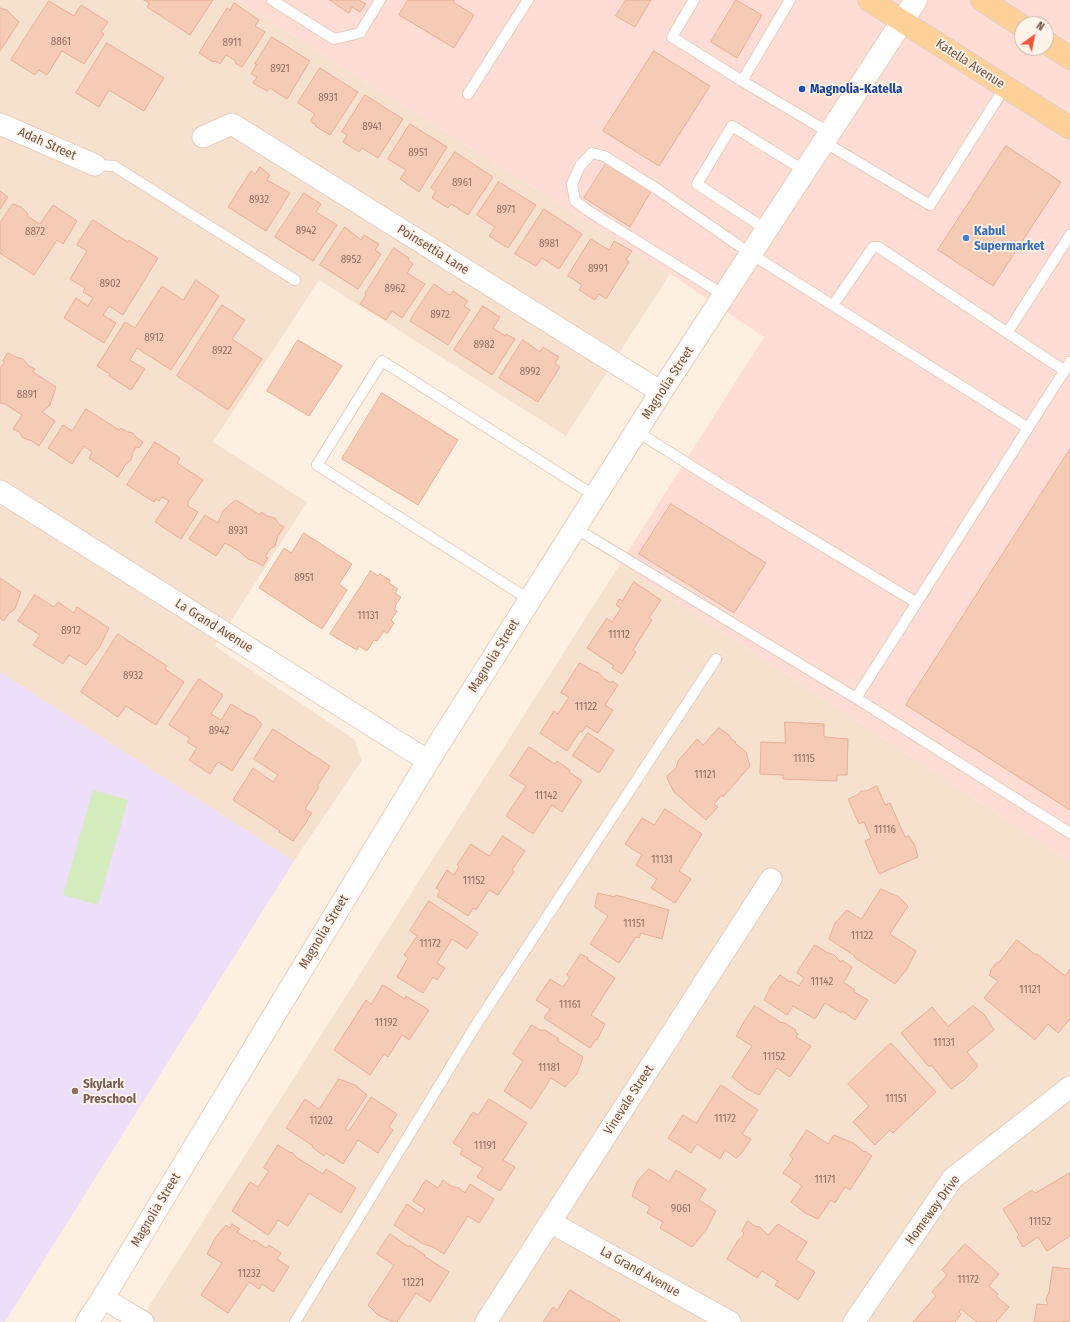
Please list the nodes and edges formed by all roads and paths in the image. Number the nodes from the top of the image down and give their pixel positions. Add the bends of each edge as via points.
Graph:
1 (272, 0) edge
2 (380, 0) edge
3 (528, 0) edge
4 (694, 0) edge
5 (790, 0) edge
6 (869, 0) edge
7 (916, 0) edge
8 (982, 0) edge
9 (902, 21) junction
10 (1014, 21) edge
11 (1054, 47) edge
12 (1070, 58) edge
13 (742, 81) junction
14 (1005, 87) junction
15 (468, 94) dead end
16 (0, 124) edge
17 (1070, 128) edge
18 (203, 137) dead end
19 (827, 138) junction
20 (95, 165) joint
21 (805, 171) junction
22 (767, 230) junction
23 (1070, 235) edge
24 (751, 254) junction
25 (295, 280) dead end
26 (724, 295) junction
27 (834, 305) junction
28 (1007, 333) junction
29 (1067, 366) edge
30 (661, 392) junction
31 (1028, 428) junction
32 (636, 431) junction
33 (0, 491) edge
34 (595, 496) junction
35 (575, 528) junction
36 (530, 600) junction
37 (917, 603) junction
38 (716, 659) dead end
39 (856, 698) junction
40 (428, 762) junction
41 (1070, 833) edge
42 (771, 878) dead end
43 (1070, 1087) edge
44 (550, 1222) junction
45 (103, 1298) junction
46 (87, 1322) edge
47 (143, 1322) edge
48 (295, 1322) edge
49 (486, 1322) edge
50 (730, 1322) edge
51 (854, 1322) edge

1 - 2 lane via 334,39 360,33
3 - 15 lane
4 - 13 lane via 672,37
5 - 13 lane
6 - 9 main road, Katella Avenue
7 - 9 main road, Magnolia Street
8 - 10 main road
9 - 14 main road, Katella Avenue
9 - 19 main road, Magnolia Street
11 - 12 main road
13 - 19 lane
14 - 17 main road, Katella Avenue
14 - 19 lane via 930,205
16 - 20 street, Adah Street
18 - 30 street, Poinsettia Lane via 232,124
19 - 21 main road, Magnolia Street
20 - 25 lane via 114,166
21 - 22 main road, Magnolia Street
21 - 22 lane via 732,126 697,184
22 - 24 main road, Magnolia Street
23 - 28 lane
24 - 26 main road, Magnolia Street
24 - 26 lane via 604,156 592,153 580,166 572,184 575,201
24 - 27 lane
26 - 30 main road, Magnolia Street
27 - 28 lane via 873,247 878,247
27 - 31 lane
28 - 29 lane
29 - 31 lane
30 - 32 main road, Magnolia Street
31 - 37 lane
32 - 34 main road, Magnolia Street
32 - 37 lane
33 - 40 street, La Grand Avenue
34 - 35 main road, Magnolia Street
34 - 36 lane via 382,361 317,465
35 - 36 main road, Magnolia Street
35 - 39 lane
36 - 40 main road, Magnolia Street
37 - 39 lane
38 - 48 lane via 476,1025
39 - 41 lane
40 - 45 main road, Magnolia Street
42 - 44 street, Vinevale Street
43 - 51 street, Homeway Drive via 953,1178
44 - 49 street, Vinevale Street
44 - 50 street, La Grand Avenue
45 - 46 main road, Magnolia Street
45 - 47 street

